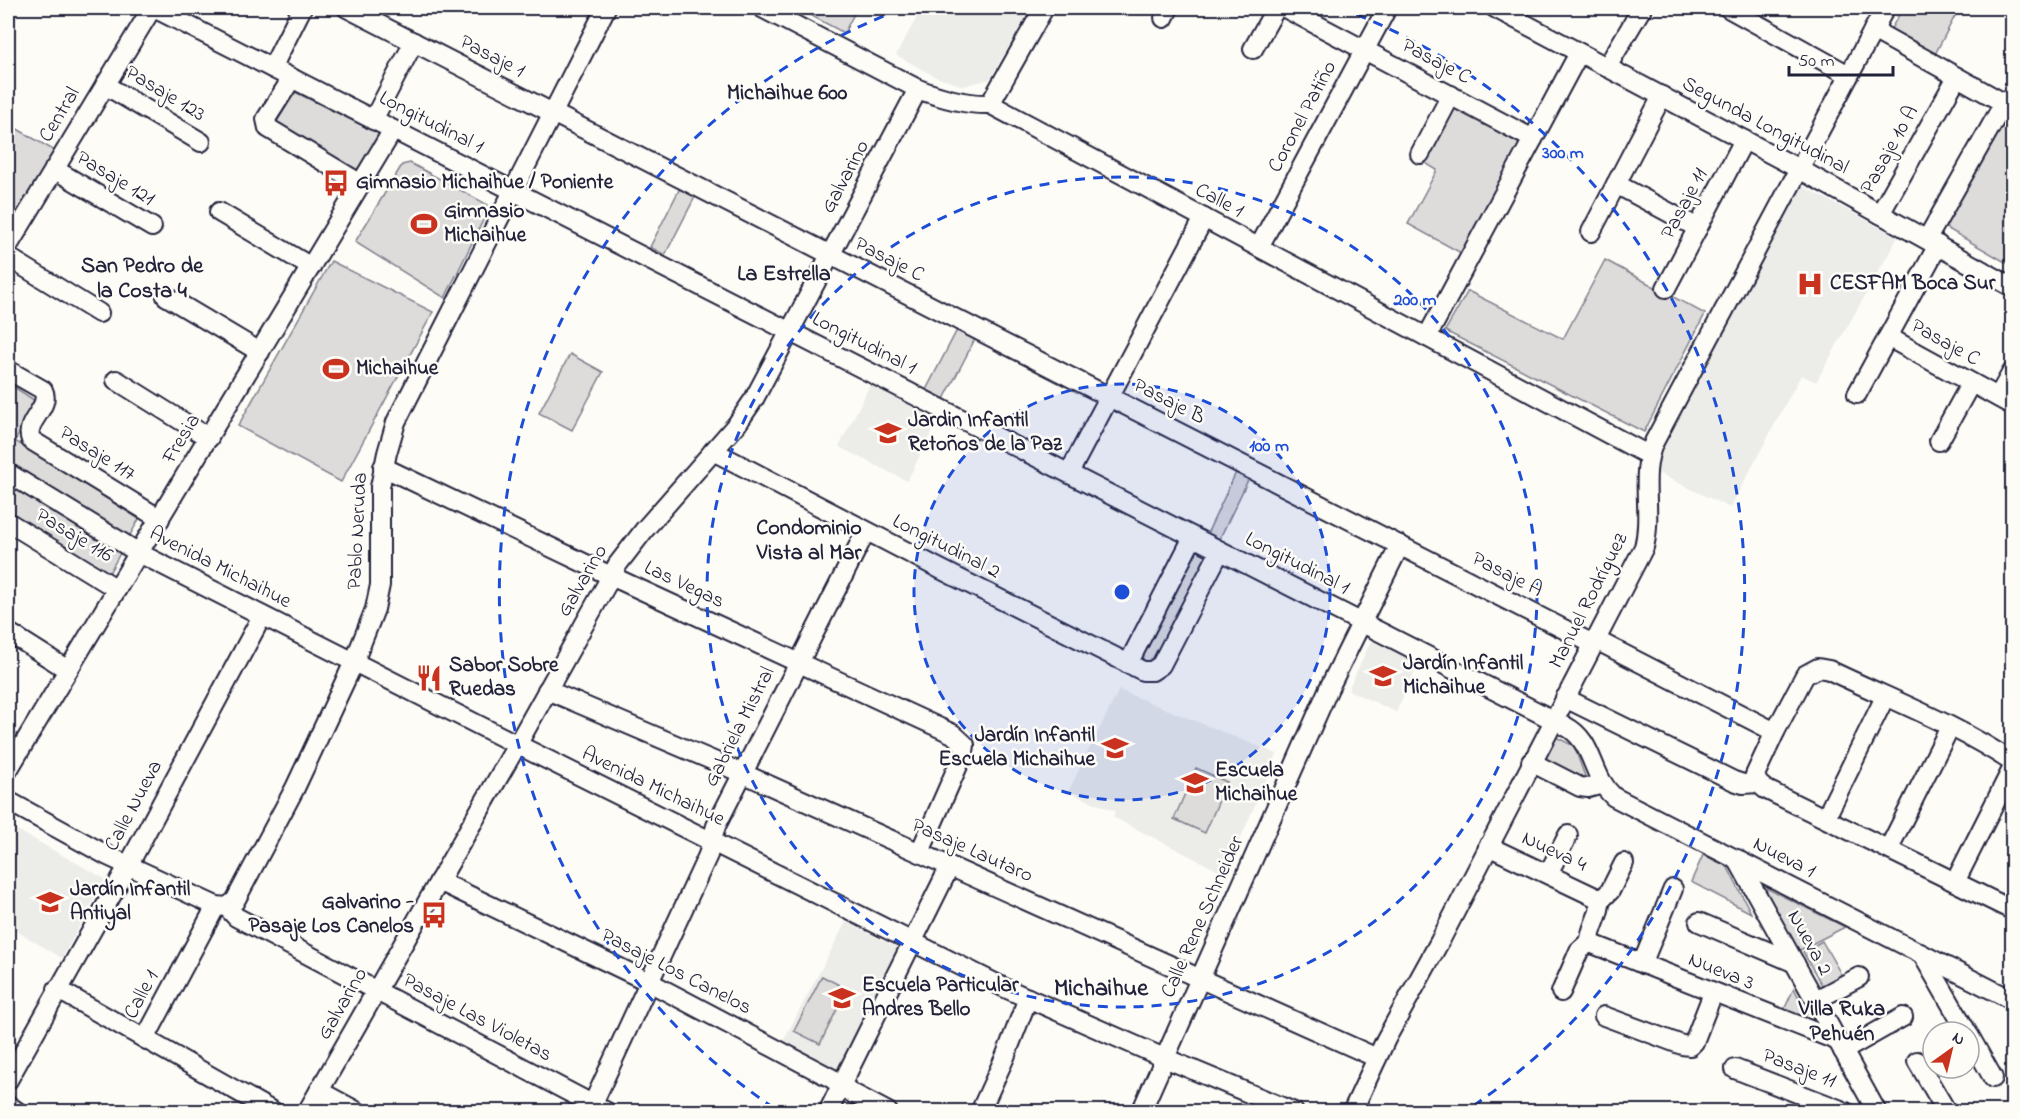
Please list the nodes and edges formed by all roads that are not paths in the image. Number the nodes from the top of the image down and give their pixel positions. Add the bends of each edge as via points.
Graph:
1 (153, 8) edge
2 (302, 8) edge
3 (347, 8) edge
4 (606, 8) edge
5 (762, 8) edge
6 (1044, 8) edge
7 (1276, 8) edge
8 (1286, 8) edge
9 (1387, 8) edge
10 (1495, 8) edge
11 (1642, 8) edge
12 (1728, 8) edge
13 (1885, 8) edge
14 (1873, 30) junction
15 (414, 42) junction
16 (1253, 49) dead end
17 (1365, 49) junction
18 (1579, 52) junction
19 (1606, 67) junction
20 (272, 68) junction
21 (1849, 75) junction
22 (1957, 77) junction
23 (292, 78) junction
24 (105, 85) junction
25 (918, 89) junction
26 (1451, 96) junction
27 (1662, 96) junction
28 (990, 104) junction
29 (553, 113) junction
30 (373, 120) junction
31 (393, 130) junction
32 (1533, 139) junction
33 (1743, 140) junction
34 (201, 142) dead end
35 (1420, 154) dead end
36 (54, 169) junction
37 (1799, 169) junction
38 (360, 184) junction
39 (1616, 184) junction
40 (513, 191) junction
41 (219, 212) dead end
42 (1880, 214) junction
43 (1204, 218) junction
44 (152, 227) dead end
45 (1698, 228) junction
46 (1591, 231) dead end
47 (1933, 242) junction
48 (8, 246) edge
49 (1259, 248) junction
50 (831, 255) junction
51 (8, 257) edge
52 (311, 267) junction
53 (2013, 287) edge
54 (1666, 288) dead end
55 (166, 296) dead end
56 (99, 313) dead end
57 (791, 332) junction
58 (1428, 337) junction
59 (1888, 337) junction
60 (260, 352) junction
61 (8, 370) edge
62 (2013, 372) edge
63 (116, 380) dead end
64 (1971, 383) junction
65 (1857, 394) dead end
66 (1109, 397) junction
67 (2006, 401) edge
68 (208, 438) junction
69 (1939, 441) dead end
70 (713, 451) junction
71 (1648, 455) junction
72 (383, 467) junction
73 (1069, 473) junction
74 (8, 474) edge
75 (160, 519) junction
76 (8, 522) edge
77 (866, 531) junction
78 (1193, 537) junction
79 (1400, 546) junction
80 (1220, 550) junction
81 (139, 553) junction
82 (611, 576) junction
83 (117, 589) junction
84 (262, 616) junction
85 (1361, 622) junction
86 (8, 632) edge
87 (1594, 642) junction
88 (354, 662) junction
89 (799, 662) junction
90 (1128, 664) junction
91 (68, 670) junction
92 (547, 690) junction
93 (1885, 697) junction
94 (1565, 698) junction
95 (1559, 723) junction
96 (1950, 727) junction
97 (1775, 732) junction
98 (517, 745) junction
99 (10, 759) edge
100 (1532, 762) junction
101 (2013, 762) edge
102 (2013, 769) edge
103 (742, 773) junction
104 (1758, 783) junction
105 (1603, 784) junction
106 (8, 801) edge
107 (1826, 817) junction
108 (1568, 835) dead end
109 (711, 842) junction
110 (1488, 846) junction
111 (1889, 848) junction
112 (920, 852) junction
113 (1737, 859) junction
114 (1624, 863) dead end
115 (128, 866) junction
116 (950, 866) junction
117 (1548, 874) junction
118 (439, 881) junction
119 (1955, 882) junction
120 (1673, 889) dead end
121 (1600, 901) junction
122 (221, 907) junction
123 (2013, 910) edge
124 (1699, 922) dead end
125 (1590, 941) junction
126 (913, 942) junction
127 (1922, 954) junction
128 (1795, 963) junction
129 (1642, 964) junction
130 (1859, 977) dead end
131 (1201, 978) junction
132 (649, 982) junction
133 (57, 989) junction
134 (376, 990) junction
135 (1561, 992) dead end
136 (1713, 993) junction
137 (1028, 998) junction
138 (1816, 1000) junction
139 (2013, 1000) edge
140 (1604, 1016) dead end
141 (1903, 1017) dead end
142 (1960, 1020) edge
143 (145, 1039) junction
144 (1841, 1046) junction
145 (1981, 1057) edge
146 (1166, 1058) junction
147 (1377, 1058) junction
148 (1917, 1060) dead end
149 (1735, 1069) dead end
150 (1993, 1078) dead end
151 (8, 1080) edge
152 (842, 1085) junction
153 (319, 1091) junction
154 (8, 1105) edge
155 (596, 1109) edge
156 (18, 1112) edge
157 (274, 1112) edge
158 (307, 1112) edge
159 (358, 1112) edge
160 (828, 1112) edge
161 (888, 1112) edge
162 (980, 1112) edge
163 (1141, 1112) edge
164 (1294, 1112) edge
165 (1352, 1112) edge
166 (1846, 1112) edge
167 (1877, 1112) edge
168 (1947, 1112) edge

1 - 20 street, Longitudinal 1
1 - 24 street, Central
2 - 20 street
3 - 15 street, Pasaje 1
4 - 29 street, Pablo Neruda
5 - 25 street, Calle 1
6 - 28 street
7 - 16 street
8 - 17 street, Pasaje C
9 - 17 street, Coronel Patiño
10 - 18 street, Segunda Longitudinal
11 - 19 street
12 - 21 street
13 - 14 street, Manuel Rodríguez
14 - 21 street, Manuel Rodríguez
14 - 22 street
15 - 29 street, Pasaje 1
15 - 30 street
17 - 26 street, Pasaje C
17 - 49 street, Coronel Patiño
18 - 19 street, Segunda Longitudinal
18 - 32 street
19 - 27 street, Segunda Longitudinal
20 - 23 street, Longitudinal 1
21 - 37 street, Manuel Rodríguez
22 - 42 street, Pasaje 10 A
22 - 47 street via 2004,104
23 - 30 street, Longitudinal 1
23 - 38 street via 267,119 268,128
24 - 34 street, Pasaje 123
24 - 36 street, Central
25 - 28 street, Calle 1
25 - 50 street, Galvarino
26 - 32 street, Pasaje C
26 - 35 street
27 - 33 street, Segunda Longitudinal
27 - 39 street
28 - 43 street, Calle 1
29 - 40 street, Pablo Neruda
29 - 50 street, Pasaje C
30 - 31 street, Longitudinal 1
31 - 38 street, Fresia
31 - 40 street, Longitudinal 1
32 - 58 street
33 - 37 street, Segunda Longitudinal
33 - 45 street, Pasaje 11
36 - 44 street, Pasaje 121
36 - 48 street, Central
37 - 42 street, Segunda Longitudinal
37 - 71 street, Manuel Rodríguez
38 - 52 street, Fresia
39 - 45 street
39 - 46 street
40 - 57 street, Longitudinal 1
40 - 72 street, Pablo Neruda via 396,422
41 - 52 street
42 - 47 street, Segunda Longitudinal
43 - 49 street, Calle 1
43 - 66 street
45 - 54 street, Pasaje 11
47 - 53 street, Segunda Longitudinal
47 - 59 street
49 - 58 street, Calle 1
50 - 57 street, Galvarino
50 - 66 street, Pasaje C
51 - 56 street
52 - 60 street, Fresia
55 - 60 street
57 - 70 street, Galvarino via 754,399
57 - 73 street, Longitudinal 1
58 - 71 street, Calle 1
59 - 64 street, Pasaje C
59 - 65 street
60 - 68 street, Fresia
61 - 75 street, Pasaje 117 via 43,390 46,396 30,429 31,440
62 - 67 street
63 - 68 street
64 - 67 street, Pasaje C
64 - 69 street
66 - 73 street
66 - 79 street, Pasaje B
68 - 75 street, Fresia
70 - 77 street, Longitudinal 2
70 - 82 street, Galvarino via 634,542
71 - 87 street, Manuel Rodríguez via 1648,525 1644,547
72 - 82 street, Las Vegas
72 - 88 street, Pablo Neruda via 379,596
73 - 78 street, Longitudinal 1
74 - 81 street, Avenida Michaihue
75 - 81 street, Fresia
76 - 83 street, Pasaje 116
77 - 89 street, Gabriela Mistral
77 - 90 street, Longitudinal 2
78 - 80 street, Longitudinal 1
78 - 90 street
79 - 85 street, Calle Rene Schneider
79 - 87 street, Pasaje A
80 - 85 street, Longitudinal 1
80 - 90 street, Longitudinal 2 via 1161,665 1148,671
81 - 83 street, Fresia
81 - 84 street, Avenida Michaihue
82 - 89 street, Las Vegas
82 - 92 street, Galvarino
83 - 91 street, Fresia
84 - 88 street, Avenida Michaihue
84 - 115 street, Calle Nueva
85 - 95 street, Longitudinal 1
85 - 131 street, Calle Rene Schneider
86 - 91 street
87 - 94 street, Manuel Rodríguez
87 - 97 street, Pasaje A
88 - 98 street, Avenida Michaihue
88 - 122 street, Calle 1 via 275,828 235,901
89 - 103 street, Gabriela Mistral
89 - 112 street, Las Vegas via 953,734 965,745
91 - 99 street, Fresia
92 - 98 street, Galvarino
92 - 103 street, Pasaje Lautaro
93 - 96 street
93 - 97 street via 1818,668 1806,675
93 - 107 street
94 - 95 street, Manuel Rodríguez
94 - 104 street via 1734,782
95 - 100 street, Manuel Rodríguez
95 - 105 street, Nueva 1 via 1580,735
96 - 101 street
96 - 111 street
97 - 104 street via 1756,770
98 - 109 street, Avenida Michaihue
98 - 118 street, Galvarino
100 - 105 street via 1580,787
100 - 110 street, Manuel Rodríguez
102 - 119 street
103 - 109 street, Gabriela Mistral
103 - 112 street, Pasaje Lautaro
104 - 107 street
105 - 113 street, Nueva 1 via 1614,796
106 - 115 street, Pasaje Las Violetas
107 - 111 street
108 - 117 street
109 - 126 street, Avenida Michaihue
109 - 132 street, Gabriela Mistral
110 - 117 street, Nueva 4
110 - 147 street, Manuel Rodríguez
111 - 119 street
112 - 116 street, Pasaje Lautaro
113 - 127 street, Nueva 1
113 - 128 street, Nueva 2
114 - 121 street via 1610,891
115 - 122 street, Pasaje Las Violetas
115 - 133 street, Calle Nueva
116 - 126 street
116 - 131 street, Pasaje Lautaro
117 - 121 street, Nueva 4
118 - 132 street, Pasaje Los Canelos
118 - 134 street, Galvarino
119 - 123 street
120 - 129 street
121 - 125 street
122 - 134 street, Pasaje Las Violetas
122 - 143 street, Calle 1
124 - 128 street
125 - 129 street, Nueva 3
125 - 135 street via 1579,951
126 - 137 street, Avenida Michaihue
126 - 152 street
127 - 139 street, Nueva 1
127 - 142 street
128 - 138 street, Nueva 2
129 - 136 street, Nueva 3
130 - 138 street
131 - 146 street, Calle Rene Schneider
131 - 147 street, Pasaje Lautaro
132 - 152 street, Pasaje Los Canelos
132 - 155 street, Gabriela Mistral
133 - 143 street
133 - 151 street, Calle Nueva
134 - 153 street, Galvarino
134 - 155 street, Pasaje Las Violetas
136 - 140 street via 1694,1042 1687,1046
136 - 144 street, Nueva 3
137 - 146 street, Avenida Michaihue
137 - 162 street
138 - 144 street, Nueva 2
141 - 144 street
143 - 157 street, Calle 1
144 - 167 street, Nueva 2
145 - 150 street
146 - 163 street, Calle Rene Schneider
146 - 164 street, Avenida Michaihue
147 - 165 street, Manuel Rodríguez
148 - 168 street
149 - 166 street, Pasaje 11
152 - 160 street
152 - 161 street, Pasaje Los Canelos
153 - 158 street, Galvarino
153 - 159 street
154 - 156 street

